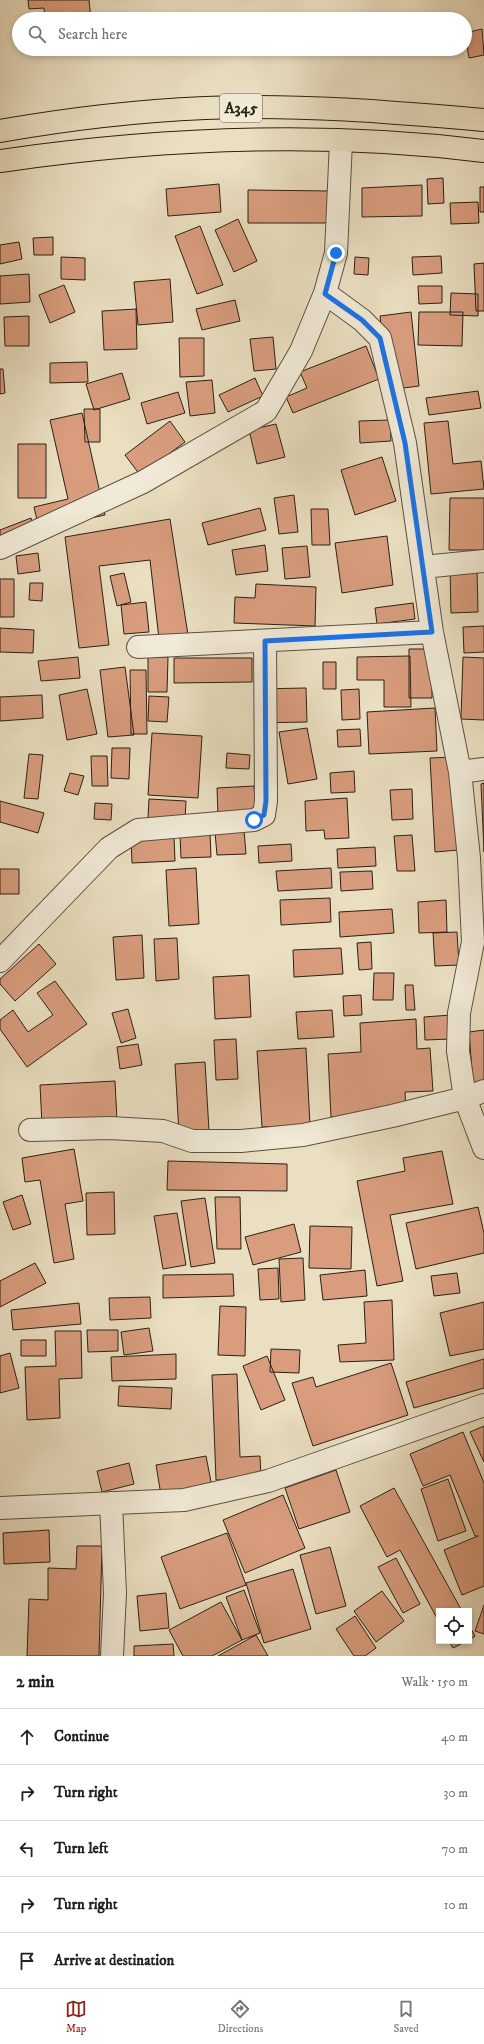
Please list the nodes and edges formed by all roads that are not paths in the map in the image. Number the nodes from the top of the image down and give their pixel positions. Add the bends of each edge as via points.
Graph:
1 (484, 120) edge
2 (0, 131) edge
3 (341, 141) junction
4 (484, 151) edge
5 (0, 161) edge
6 (325, 294) junction
7 (0, 548) edge
8 (484, 561) edge
9 (423, 567) junction
10 (432, 632) junction
11 (265, 641) junction
12 (138, 647) dead end
13 (484, 769) edge
14 (460, 772) junction
15 (0, 961) edge
16 (474, 1094) edge
17 (30, 1130) dead end
18 (484, 1148) edge
19 (484, 1404) edge
20 (111, 1503) junction
21 (0, 1508) edge
22 (112, 1656) edge

1 - 2 highway, A345 via 314,108 206,108 117,114
3 - 4 highway, A345
3 - 5 highway, A345 via 210,142 106,149
3 - 6 street via 336,253
6 - 7 street via 301,350 266,411 143,482
6 - 9 street via 362,320 380,338 405,443
8 - 9 street
9 - 10 street
10 - 11 street
10 - 14 street
11 - 12 street
11 - 15 street via 264,815 254,820 138,830 109,848
13 - 14 street
14 - 16 street via 469,858 473,942 459,1013 458,1051
16 - 17 street via 303,1135 241,1141 192,1141 163,1131 110,1128
16 - 18 street
19 - 20 street via 268,1481 184,1500
20 - 21 street
20 - 22 street via 115,1593

